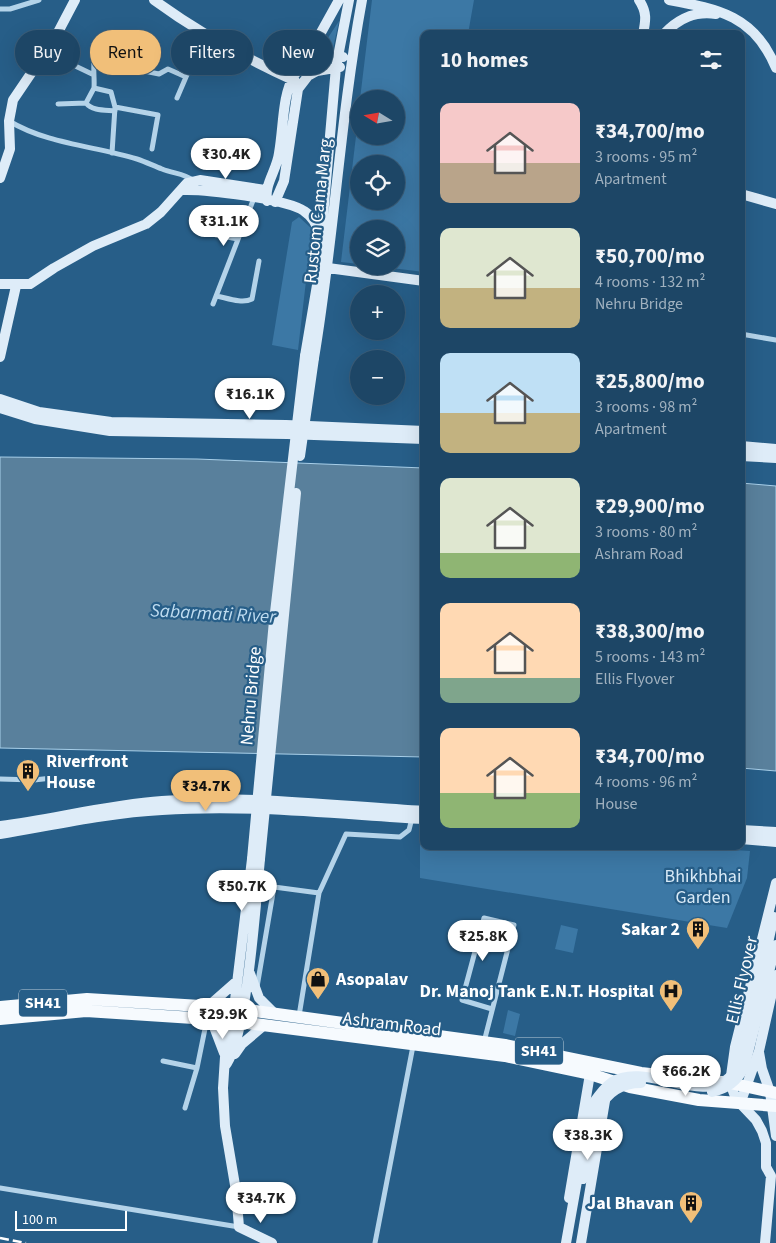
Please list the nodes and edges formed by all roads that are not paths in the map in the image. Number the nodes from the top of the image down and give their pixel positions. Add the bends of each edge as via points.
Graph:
1 (39, 0) edge
2 (75, 0) edge
3 (154, 0) edge
4 (339, 0) edge
5 (349, 0) edge
6 (362, 0) edge
7 (639, 0) edge
8 (669, 0) edge
9 (0, 9) edge
10 (731, 15) junction
11 (58, 30) edge
12 (196, 30) edge
13 (322, 30) edge
14 (644, 30) edge
15 (668, 30) edge
16 (333, 61) edge
17 (253, 62) edge
18 (337, 62) junction
19 (351, 62) junction
20 (776, 68) edge
21 (161, 73) edge
22 (30, 75) edge
23 (92, 75) edge
24 (294, 75) edge
25 (186, 77) joint
26 (290, 79) junction
27 (301, 84) junction
28 (94, 88) junction
29 (176, 98) dead end
30 (86, 103) junction
31 (58, 104) dead end
32 (115, 109) junction
33 (4, 119) edge
34 (152, 149) dead end
35 (112, 153) junction
36 (0, 178) edge
37 (195, 181) junction
38 (182, 190) junction
39 (747, 195) edge
40 (269, 197) junction
41 (254, 198) junction
42 (776, 198) edge
43 (776, 204) edge
44 (216, 235) dead end
45 (320, 237) junction
46 (238, 239) junction
47 (259, 261) dead end
48 (328, 268) junction
49 (420, 280) edge
50 (0, 284) edge
51 (16, 286) junction
52 (217, 296) junction
53 (213, 304) dead end
54 (745, 335) edge
55 (776, 340) edge
56 (310, 357) junction
57 (0, 358) edge
58 (0, 399) edge
59 (0, 408) edge
60 (420, 431) edge
61 (420, 439) edge
62 (745, 446) edge
63 (776, 449) edge
64 (745, 456) edge
65 (776, 458) edge
66 (52, 778) dead end
67 (0, 779) edge
68 (420, 812) edge
69 (412, 814) junction
70 (420, 817) edge
71 (0, 826) edge
72 (23, 826) junction
73 (745, 830) edge
74 (776, 832) edge
75 (0, 834) edge
76 (745, 839) edge
77 (776, 842) edge
78 (256, 859) junction
79 (776, 882) edge
80 (319, 893) junction
81 (774, 897) edge
82 (776, 945) edge
83 (248, 967) junction
84 (776, 975) edge
85 (237, 981) junction
86 (257, 991) junction
87 (206, 1005) junction
88 (0, 1008) edge
89 (238, 1009) junction
90 (492, 1009) junction
91 (274, 1013) junction
92 (300, 1016) junction
93 (0, 1019) edge
94 (210, 1019) junction
95 (236, 1023) junction
96 (262, 1027) junction
97 (484, 1042) junction
98 (414, 1043) junction
99 (759, 1051) junction
100 (227, 1060) junction
101 (162, 1061) dead end
102 (197, 1068) junction
103 (590, 1074) junction
104 (606, 1080) junction
105 (730, 1084) junction
106 (746, 1086) junction
107 (774, 1090) edge
108 (740, 1104) junction
109 (774, 1106) edge
110 (186, 1108) dead end
111 (776, 1136) edge
112 (774, 1171) edge
113 (0, 1188) edge
114 (239, 1227) junction
115 (272, 1243) edge
116 (375, 1243) edge
117 (564, 1243) edge
118 (572, 1243) edge
119 (581, 1243) edge
120 (765, 1243) edge

1 - 9 street
2 - 11 main road
3 - 12 main road
4 - 13 main road
5 - 18 main road, Rustom Cama Marg
6 - 19 main road, Rustom Cama Marg
7 - 14 main road via 647,18
8 - 10 main road via 709,7
10 - 15 main road via 688,15
10 - 20 main road via 751,28 769,50
16 - 18 main road
17 - 26 main road
18 - 19 main road
18 - 27 main road via 308,76
18 - 45 main road, Rustom Cama Marg
19 - 48 main road, Rustom Cama Marg
21 - 25 street via 168,69
22 - 33 main road
23 - 28 street
24 - 26 main road
25 - 29 street
26 - 27 main road
26 - 40 main road via 278,162
27 - 40 main road via 296,98 284,182
28 - 30 street
28 - 32 street via 110,92
30 - 31 street
30 - 32 street via 98,110
32 - 34 street via 158,115
32 - 35 street
33 - 35 street via 22,129 61,142
33 - 36 main road via 10,149
35 - 37 street
37 - 38 main road via 187,182
37 - 40 main road via 228,184
38 - 41 main road via 214,190
38 - 51 main road via 146,224 93,246 30,284
39 - 42 main road
39 - 43 main road
40 - 41 main road
40 - 45 main road via 303,210 316,225
41 - 46 street
44 - 46 street
45 - 56 main road, Rustom Cama Marg
46 - 52 street
47 - 52 street via 252,298 240,301
48 - 49 main road
48 - 56 main road, Rustom Cama Marg
50 - 51 main road
51 - 57 main road
52 - 53 street
54 - 55 street
56 - 78 main road, Nehru Bridge, bridge
58 - 60 main road via 39,412 111,422
59 - 61 main road via 35,419 110,431
62 - 63 main road
64 - 65 main road
66 - 67 street
68 - 69 main road
69 - 70 main road
69 - 72 main road via 260,801 194,800 89,809
69 - 80 street via 409,830 400,836 346,834
71 - 72 main road
72 - 75 main road
73 - 74 main road
76 - 77 main road
78 - 83 main road, Nehru Bridge
78 - 85 main road, Nehru Bridge
79 - 81 main road
80 - 86 street via 274,886
80 - 92 street
81 - 105 main road via 735,1048
81 - 117 main road, Ellis Flyover, bridge via 774,917 744,1040 731,1076 720,1083 705,1086 626,1078 614,1081 602,1090 590,1108 586,1124
82 - 118 main road, Ellis Flyover, bridge via 751,1044 737,1080 724,1089 708,1093 640,1083 608,1094 592,1126
83 - 86 main road
83 - 89 main road, Nehru Bridge
84 - 99 main road
85 - 87 main road
85 - 89 main road, Nehru Bridge
86 - 91 main road via 262,1003
87 - 88 main road, Ashram Road / SH41 via 87,999
87 - 89 main road, Ashram Road / SH41
89 - 91 main road, Ashram Road / SH41
89 - 95 main road
90 - 90 street via 514,925 484,918 462,1000
90 - 97 street
91 - 92 main road, Ashram Road / SH41
92 - 97 main road, Ashram Road / SH41
93 - 94 main road, Ashram Road via 86,1011
94 - 95 main road, Ashram Road
94 - 100 main road
94 - 102 street
95 - 96 main road, Ashram Road
95 - 100 main road
96 - 98 main road, Ashram Road
96 - 100 main road
97 - 105 main road, Ashram Road / SH41 via 641,1073
98 - 103 main road, Ashram Road via 533,1061
98 - 116 street
99 - 106 main road
99 - 107 main road via 762,1069
100 - 114 main road via 224,1111
101 - 102 street
102 - 110 street
103 - 104 main road, Ashram Road
103 - 117 main road
104 - 108 main road, Ashram Road via 699,1100
104 - 119 main road
105 - 106 main road, Ashram Road / SH41
105 - 108 main road
106 - 107 main road, Ashram Road / SH41
106 - 108 main road
107 - 109 main road
108 - 109 main road, Ashram Road
108 - 112 main road via 762,1131 766,1143 766,1167
109 - 111 main road
112 - 120 main road
113 - 114 street
114 - 115 main road

